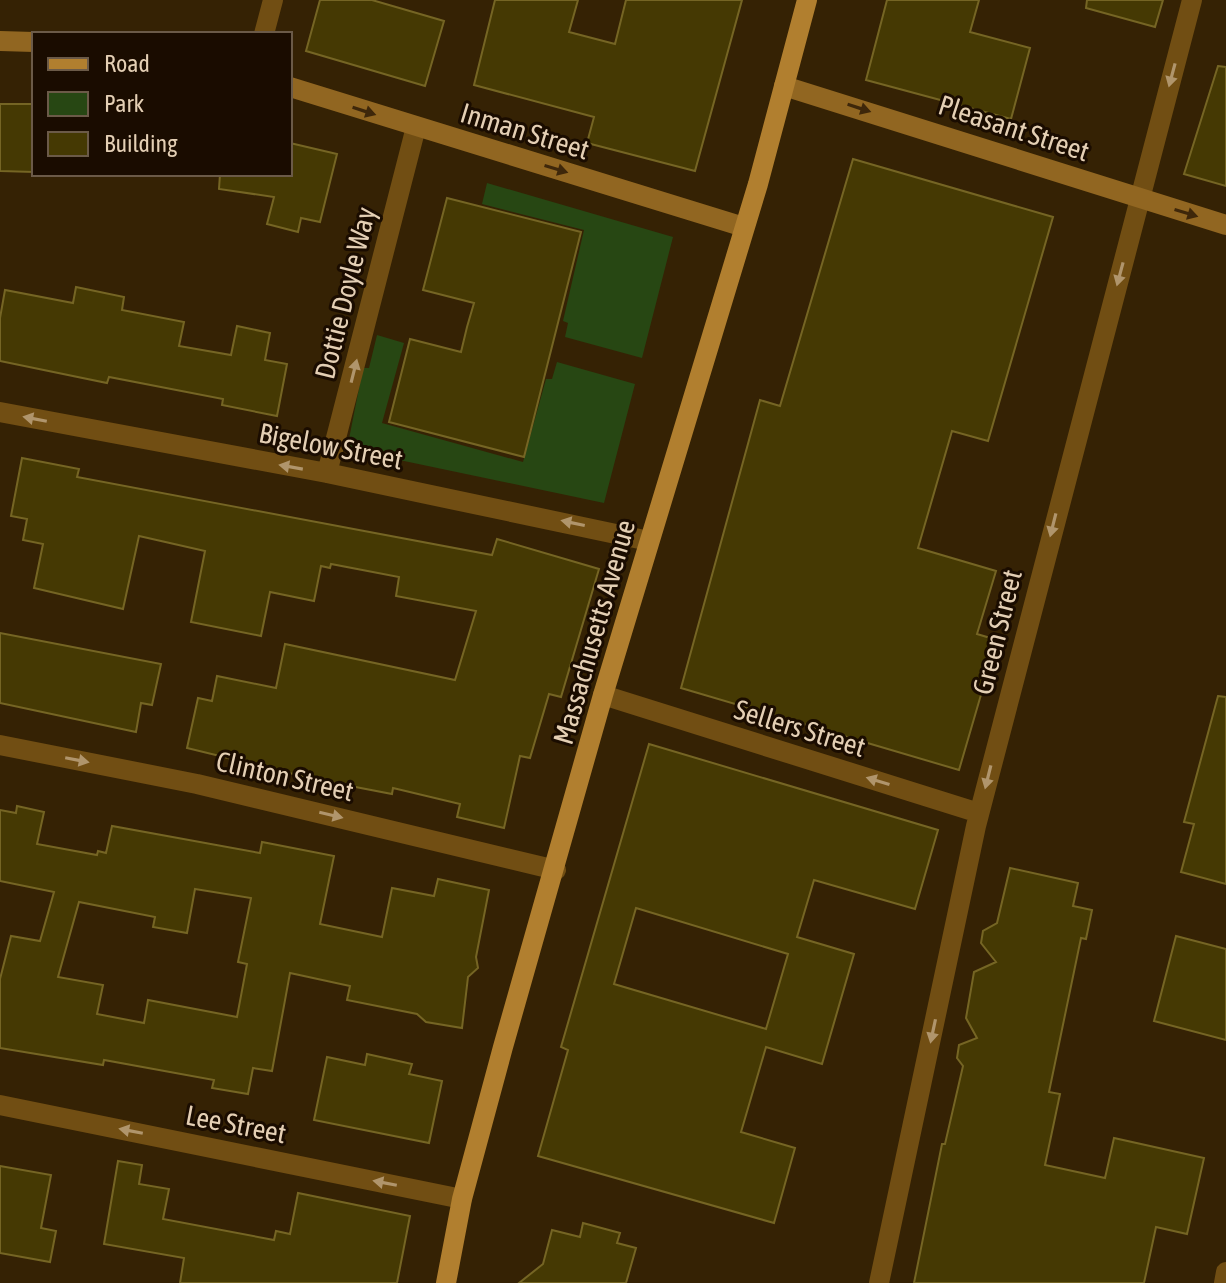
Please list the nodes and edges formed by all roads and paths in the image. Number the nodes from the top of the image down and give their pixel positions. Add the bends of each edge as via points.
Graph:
1 (273, 0) edge
2 (807, 0) edge
3 (1192, 0) edge
4 (265, 32) edge
5 (0, 41) edge
6 (32, 42) edge
7 (784, 86) junction
8 (292, 88) edge
9 (416, 127) junction
10 (1139, 198) junction
11 (1226, 225) edge
12 (744, 227) junction
13 (0, 412) edge
14 (327, 473) junction
15 (649, 541) junction
16 (603, 695) junction
17 (0, 745) edge
18 (979, 813) junction
19 (556, 870) junction
20 (0, 1105) edge
21 (462, 1199) junction
22 (1226, 1272) edge
23 (446, 1283) edge
24 (879, 1283) edge
25 (1224, 1283) edge

1 - 4 street
2 - 7 main road, Massachusetts Avenue
3 -> 10 street, Green Street
5 - 6 main road
7 -> 10 main road, Pleasant Street
7 - 12 main road, Massachusetts Avenue
8 -> 9 main road, Inman Street
9 -> 12 main road, Inman Street
14 -> 9 street, Dottie Doyle Way
10 -> 11 main road, Pleasant Street
10 -> 18 street, Green Street
12 - 15 main road, Massachusetts Avenue
14 -> 13 street, Bigelow Street
15 -> 14 street, Bigelow Street
15 - 16 main road, Massachusetts Avenue
18 -> 16 street, Sellers Street
16 - 19 main road, Massachusetts Avenue
17 -> 19 street, Clinton Street via 197,784
18 -> 24 street, Green Street
19 - 21 main road, Massachusetts Avenue
21 -> 20 street, Lee Street
21 - 23 main road, Massachusetts Avenue
22 - 25 street

